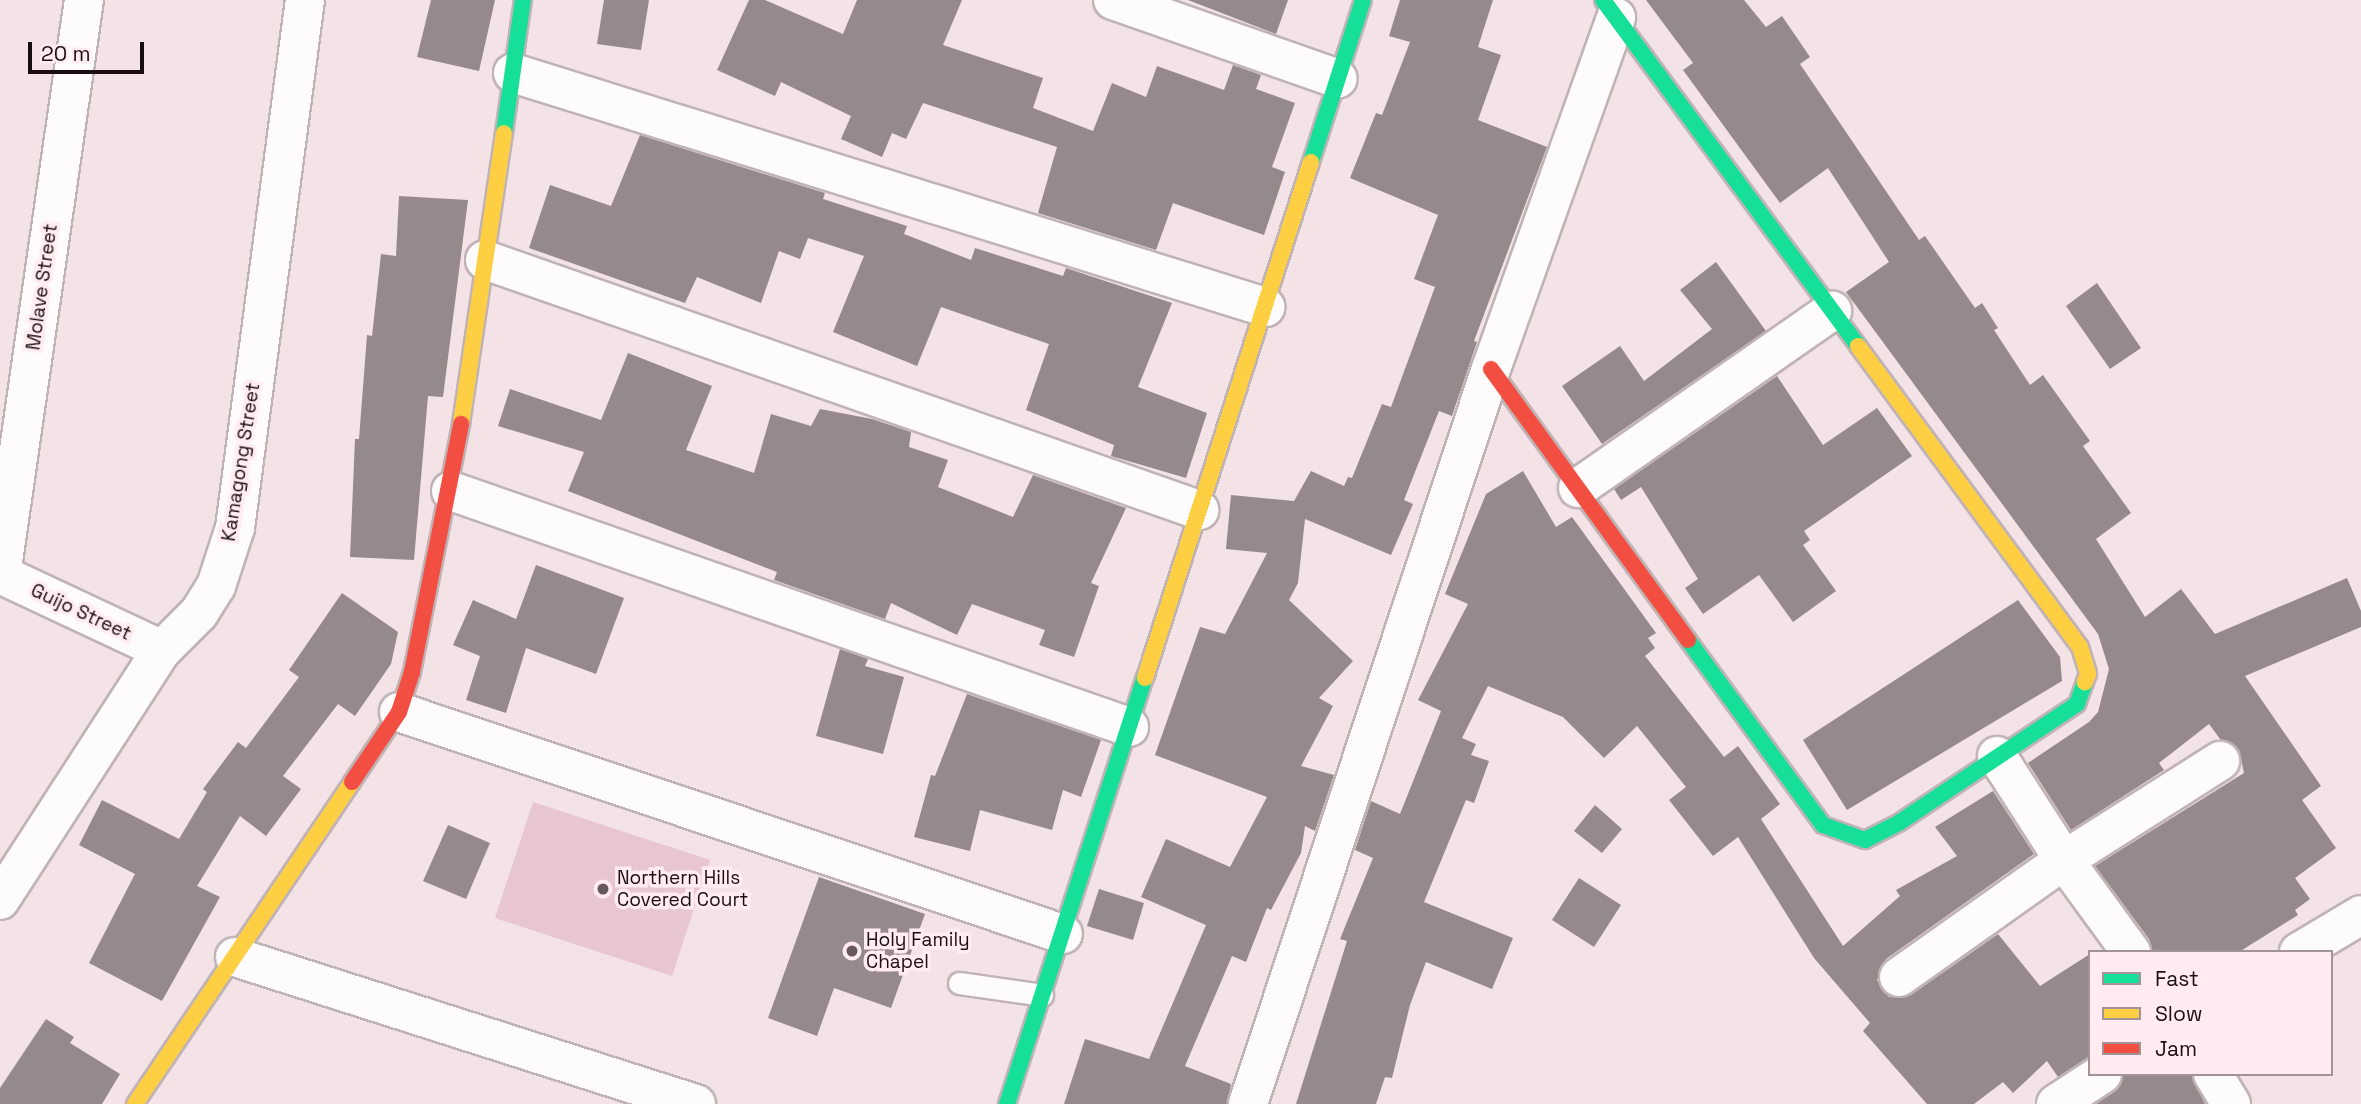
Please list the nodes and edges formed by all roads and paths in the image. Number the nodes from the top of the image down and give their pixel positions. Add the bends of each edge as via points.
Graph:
1 (83, 0) edge
2 (305, 0) edge
3 (523, 0) edge
4 (1113, 0) edge
5 (1363, 0) edge
6 (1609, 9) edge
7 (513, 74) junction
8 (1338, 79) junction
9 (485, 260) junction
10 (1265, 307) junction
11 (1832, 311) junction
12 (1491, 369) junction
13 (1577, 488) junction
14 (451, 491) junction
15 (1199, 510) junction
16 (1, 574) edge
17 (162, 650) junction
18 (399, 712) junction
19 (1129, 727) junction
20 (1997, 756) junction
21 (2220, 761) dead end
22 (2064, 860) junction
23 (0, 901) edge
24 (2361, 915) edge
25 (1063, 934) junction
26 (2130, 950) edge
27 (2302, 950) edge
28 (235, 957) junction
29 (1899, 977) dead end
30 (959, 983) dead end
31 (1042, 995) junction
32 (2099, 1076) edge
33 (2214, 1076) edge
34 (135, 1104) edge
35 (696, 1104) edge
36 (1007, 1104) edge
37 (1248, 1104) edge
38 (2056, 1104) edge
39 (2231, 1104) edge

1 - 16 street, Molave Street
2 - 17 street, Kamagong Street via 235,528 216,586 199,613
3 - 7 street
4 - 8 street
5 - 8 street
6 - 11 street
6 - 12 street
7 - 9 street
7 - 10 street
8 - 10 street
9 - 14 street
9 - 15 street
10 - 15 street
11 - 13 street
11 - 20 street via 2080,647 2088,674 2077,704
12 - 13 street
12 - 37 street
13 - 20 street via 1824,825 1865,840 1900,822
14 - 18 street
14 - 19 street
15 - 19 street
16 - 17 street, Guijo Street
17 - 23 street, Kamagong Street
18 - 25 street
18 - 28 street
19 - 25 street
20 - 22 street
21 - 22 street
22 - 26 street
22 - 29 street
24 - 27 street
25 - 31 street
28 - 34 street
28 - 35 street
30 - 31 lane
31 - 36 street
32 - 38 street
33 - 39 street

